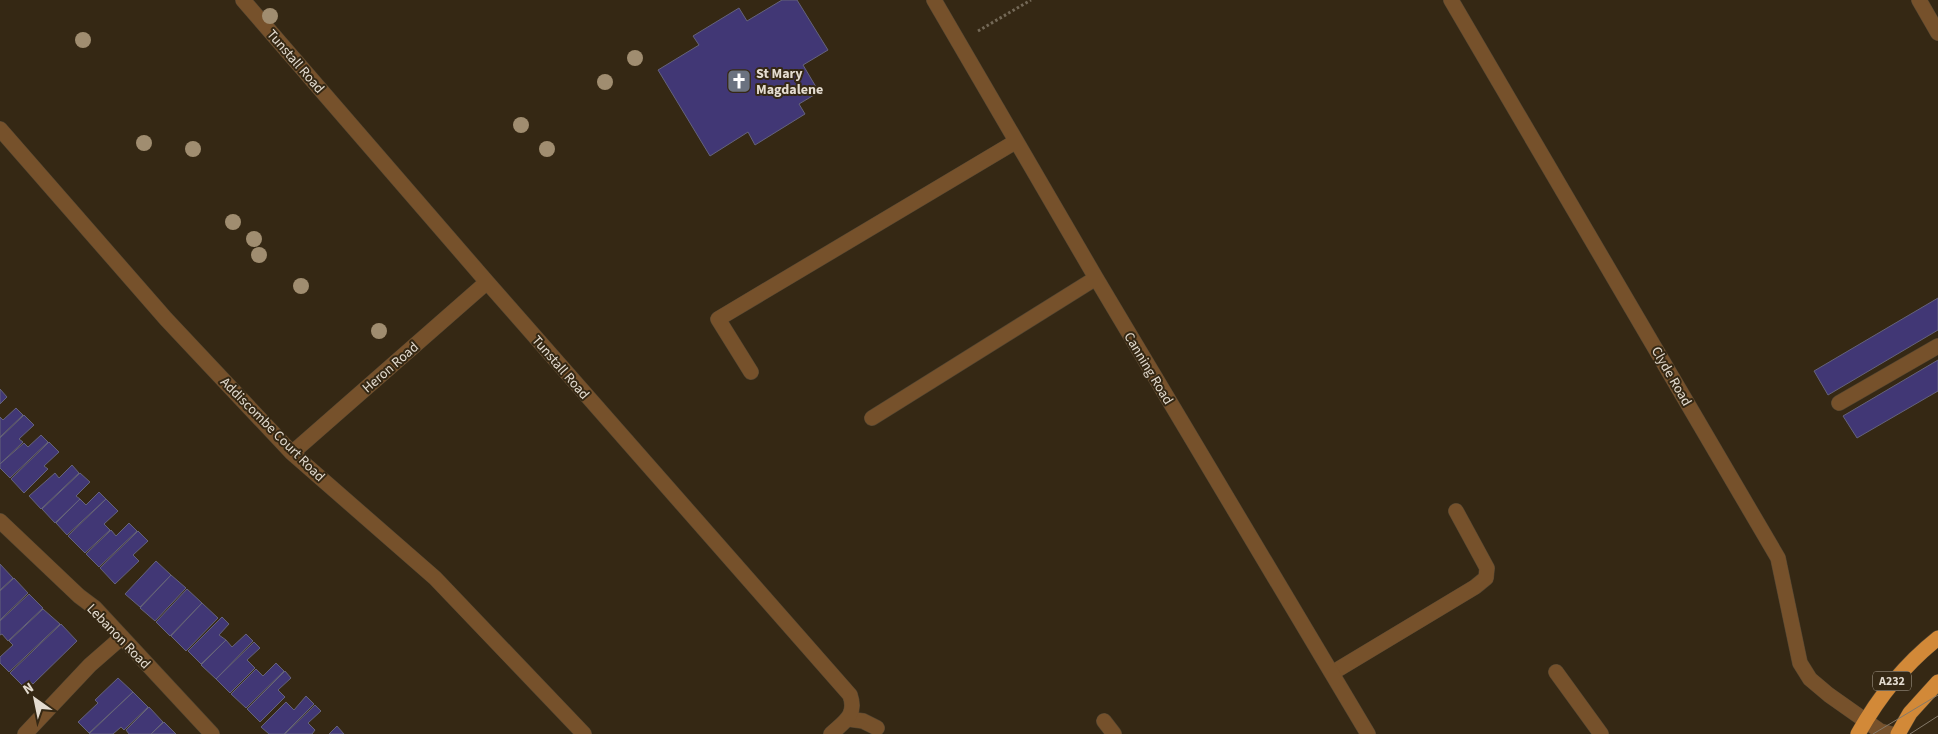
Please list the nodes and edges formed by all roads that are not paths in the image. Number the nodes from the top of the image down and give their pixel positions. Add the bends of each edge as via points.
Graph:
1 (243, 0) edge
2 (934, 0) edge
3 (1451, 0) edge
4 (1919, 0) edge
5 (1938, 33) edge
6 (0, 129) edge
7 (1015, 142) junction
8 (1096, 278) junction
9 (487, 282) junction
10 (1938, 346) edge
11 (751, 372) dead end
12 (1838, 403) dead end
13 (872, 418) dead end
14 (292, 453) junction
15 (1456, 510) dead end
16 (0, 521) edge
17 (122, 637) junction
18 (1938, 638) edge
19 (1556, 672) dead end
20 (1332, 673) junction
21 (1938, 682) edge
22 (848, 719) junction
23 (1104, 721) dead end
24 (1862, 727) edge
25 (877, 728) dead end
26 (25, 734) edge
27 (212, 734) edge
28 (584, 734) edge
29 (831, 734) edge
30 (1114, 734) edge
31 (1368, 734) edge
32 (1601, 734) edge
33 (1891, 734) edge
34 (1898, 734) edge

1 - 9 street, Tunstall Road
2 - 7 street, Canning Road
3 - 24 street, Clyde Road via 1778,558 1800,663 1810,678
4 - 5 street
6 - 14 street, Addiscombe Court Road via 166,319
7 - 8 street, Canning Road
7 - 11 street via 718,319
8 - 13 street
8 - 20 street, Canning Road
9 - 14 street, Heron Road
9 - 22 street, Tunstall Road via 850,695 853,711
10 - 12 street
14 - 28 street, Addiscombe Court Road via 435,578
15 - 20 street via 1487,568 1486,578
16 - 17 street, Lebanon Road via 79,596 96,608
17 - 26 street
17 - 27 street, Lebanon Road
18 - 24 highway, A232 via 1893,679
19 - 32 street
20 - 31 street, Canning Road
21 - 34 highway, A232 via 1910,713
22 - 25 street via 863,721
22 - 29 street
23 - 30 street
24 - 33 street, Clyde Road

